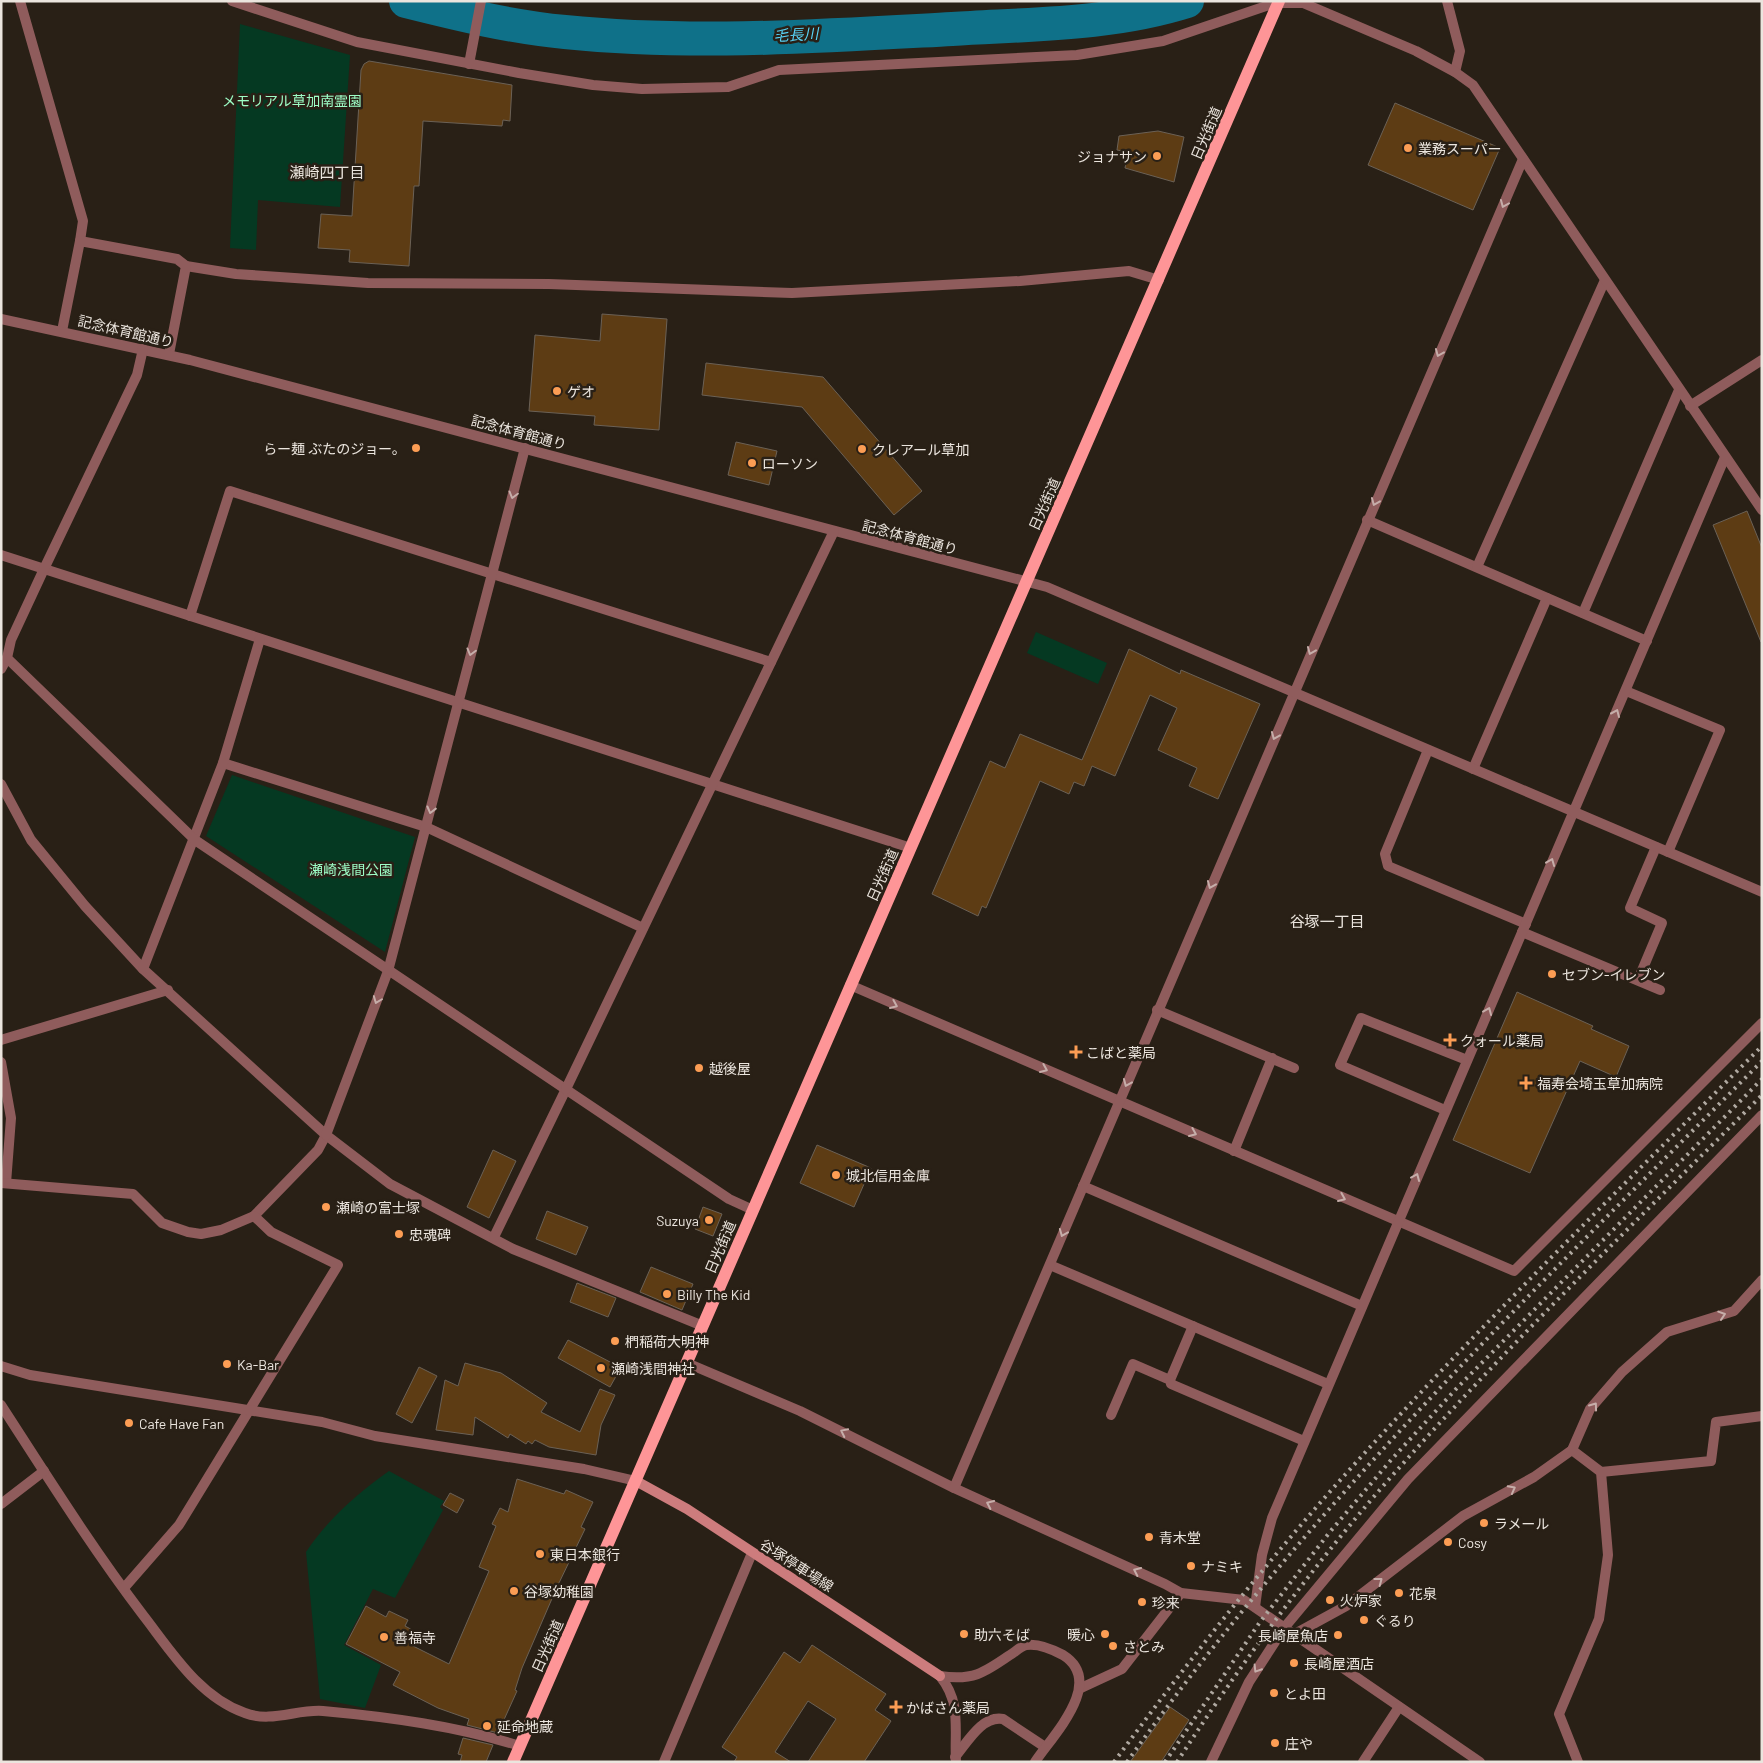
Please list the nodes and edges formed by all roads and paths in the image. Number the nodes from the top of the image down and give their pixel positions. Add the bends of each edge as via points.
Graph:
1 (20, 1) edge
2 (232, 1) edge
3 (481, 1) edge
4 (1447, 1) edge
5 (1279, 2) edge
6 (469, 61) junction
7 (1455, 72) junction
8 (1523, 159) junction
9 (80, 241) junction
10 (186, 266) junction
11 (1159, 280) junction
12 (1605, 280) junction
13 (1, 319) edge
14 (62, 330) junction
15 (143, 349) junction
16 (169, 354) junction
17 (1762, 360) edge
18 (1679, 390) junction
19 (1690, 406) junction
20 (525, 448) junction
21 (1725, 457) junction
22 (1762, 510) edge
23 (1367, 520) junction
24 (834, 531) junction
25 (1, 555) edge
26 (1477, 567) junction
27 (44, 569) junction
28 (492, 573) junction
29 (1027, 580) junction
30 (1546, 598) junction
31 (1583, 613) junction
32 (190, 616) junction
33 (260, 639) junction
34 (1647, 641) junction
35 (771, 662) junction
36 (3, 665) edge
37 (1294, 691) junction
38 (1626, 691) junction
39 (458, 702) junction
40 (1428, 750) junction
41 (223, 763) junction
42 (1474, 769) junction
43 (1, 784) edge
44 (711, 785) junction
45 (1572, 811) junction
46 (426, 828) junction
47 (195, 840) junction
48 (1656, 847) junction
49 (910, 848) junction
50 (1668, 852) junction
51 (1762, 892) edge
52 (643, 928) junction
53 (1524, 928) junction
54 (143, 969) junction
55 (388, 971) junction
56 (1638, 980) junction
57 (850, 985) junction
58 (168, 990) junction
59 (1660, 990) dead end
60 (1157, 1010) junction
61 (1762, 1023) edge
62 (1, 1040) edge
63 (1272, 1058) junction
64 (1467, 1060) junction
65 (1, 1062) edge
66 (1294, 1068) dead end
67 (566, 1089) junction
68 (1119, 1102) junction
69 (1445, 1110) junction
70 (1762, 1115) edge
71 (326, 1136) junction
72 (1234, 1151) junction
73 (4, 1183) edge
74 (1083, 1186) junction
75 (753, 1210) junction
76 (254, 1216) junction
77 (1397, 1221) junction
78 (494, 1237) junction
79 (1050, 1264) junction
80 (1762, 1280) edge
81 (1362, 1306) junction
82 (703, 1326) junction
83 (1193, 1326) junction
84 (688, 1362) junction
85 (1, 1366) edge
86 (1170, 1380) junction
87 (1328, 1384) junction
88 (1, 1405) edge
89 (248, 1412) junction
90 (1111, 1414) dead end
91 (1762, 1416) edge
92 (1304, 1440) junction
93 (1572, 1450) junction
94 (44, 1471) junction
95 (1601, 1472) junction
96 (636, 1481) junction
97 (954, 1488) junction
98 (1, 1504) edge
99 (752, 1553) junction
100 (124, 1588) junction
101 (1181, 1593) junction
102 (1255, 1607) junction
103 (1284, 1628) junction
104 (1293, 1634) junction
105 (940, 1676) junction
106 (1080, 1688) junction
107 (1398, 1707) junction
108 (520, 1746) junction
109 (1045, 1747) junction
110 (955, 1759) edge
111 (1215, 1761) edge
112 (513, 1762) edge
113 (664, 1762) edge
114 (1035, 1762) edge
115 (1363, 1762) edge
116 (1480, 1762) edge
117 (1578, 1762) edge

1 - 9 street via 83,222
2 - 6 street via 357,42
3 - 6 street
4 - 7 street via 1460,51
5 - 6 street via 1194,32 1141,46 1044,58 779,70 728,87 642,89 593,85
5 - 7 street via 1302,3 1416,51
5 - 11 main road, 日光街道
7 - 8 street via 1473,85
8 - 12 street
8 -> 23 street
9 - 10 street via 177,259
9 - 14 street
10 - 11 street via 236,274 368,283 549,284 783,293 1129,271
10 - 16 street
11 - 29 main road, 日光街道
12 - 18 street
12 - 26 street
13 - 14 street, 記念体育館通り
14 - 15 street, 記念体育館通り
15 - 16 street, 記念体育館通り
15 - 27 street via 137,375
16 - 20 street, 記念体育館通り
17 - 19 street
18 - 19 street
18 - 31 street
19 - 21 street
20 - 24 street, 記念体育館通り
20 -> 28 street
21 - 22 street
21 - 34 street
23 - 26 street
23 -> 37 street
24 - 29 street, 記念体育館通り
24 - 35 street
25 - 27 street
26 - 30 street
27 - 32 street
27 - 36 street
28 - 32 street via 230,492
28 - 35 street
28 -> 39 street
29 - 37 street, 記念体育館通り
29 - 49 main road, 日光街道
30 - 31 street
30 - 42 street
31 - 34 street
32 - 33 street
33 - 39 street
33 - 41 street
34 - 38 street
35 - 44 street
36 - 47 street
37 - 40 street, 記念体育館通り
37 -> 60 street
45 -> 38 street
38 - 50 street via 1720,730
39 - 44 street
39 -> 46 street
40 - 42 street, 記念体育館通り
40 - 53 street via 1385,854 1388,866
41 - 46 street
41 - 47 street
42 - 45 street, 記念体育館通り
43 - 54 street via 31,840
44 - 49 street
44 - 52 street
45 - 48 street, 記念体育館通り
53 -> 45 street
46 - 52 street
46 - 55 street
47 - 54 street
47 - 55 street
48 - 50 street, 記念体育館通り
48 - 56 street via 1630,908 1662,923
49 - 57 main road, 日光街道
50 - 51 street, 記念体育館通り
52 - 67 street
53 - 56 street
64 -> 53 street
54 - 58 street
55 - 67 street
55 -> 71 street
56 - 59 street
57 -> 68 street
57 - 75 main road, 日光街道
58 - 62 street
58 - 71 street
60 - 63 street
60 -> 68 street
61 - 77 street via 1514,1271
63 - 66 street
63 - 72 street
64 - 69 street
64 - 69 street via 1361,1018 1340,1065
65 - 73 street via 11,1118
67 - 75 street via 729,1199
67 - 78 street
68 -> 72 street
68 - 74 street
77 -> 69 street
70 - 103 street via 1408,1479
71 - 76 street via 318,1150
71 - 78 street via 390,1184
72 -> 77 street
73 - 76 street via 133,1194 162,1223 201,1234 221,1230
74 -> 79 street
74 - 81 street
75 - 82 main road, 日光街道
76 - 89 street via 271,1232 338,1265
77 - 81 street
78 - 82 street via 513,1249
79 - 83 street
79 - 97 street
93 -> 80 street via 1590,1409 1622,1372 1667,1332 1734,1311
81 - 87 street
82 - 84 main road, 日光街道
83 - 86 street
83 - 87 street
84 - 96 main road, 日光街道
97 -> 84 street via 800,1411
85 - 89 street via 30,1375
86 - 90 street via 1133,1364
86 - 92 street via 1171,1384
87 - 92 street
88 - 94 street
89 - 96 street via 322,1422 375,1436 610,1473
89 - 100 street via 179,1525
91 - 95 street via 1716,1422 1711,1460
92 - 102 street via 1272,1518 1262,1555
93 - 95 street
104 -> 93 street via 1346,1606 1463,1516 1534,1477
94 - 98 street
94 - 100 street
95 - 117 street via 1608,1555 1599,1619 1559,1714
96 - 99 main road, 谷塚停車場線 via 676,1502
96 - 108 main road, 日光街道
101 -> 97 street
99 - 105 main road, 谷塚停車場線
99 - 113 street
100 - 108 street via 186,1670 219,1700 246,1714 273,1717 320,1711 433,1725 484,1734
101 - 102 street via 1244,1600
101 - 106 street via 1122,1669
102 - 103 street
103 - 104 street
103 -> 111 street via 1249,1682
104 - 107 street
105 - 106 street via 961,1679 978,1676 1024,1645 1040,1645 1067,1658 1078,1672
105 - 110 street via 950,1687 954,1699
106 - 109 street via 1075,1705
107 - 115 street
107 - 116 street
108 - 112 main road, 日光街道
109 - 110 street via 1003,1718 996,1717 988,1719
109 - 114 street

